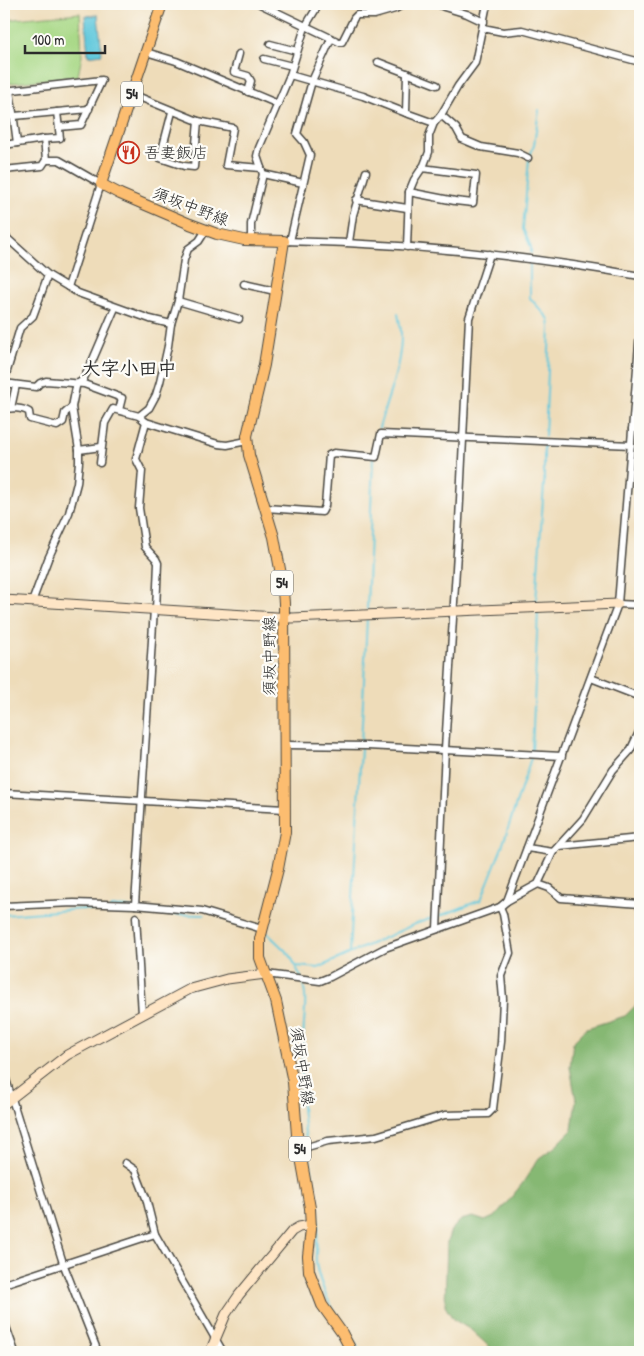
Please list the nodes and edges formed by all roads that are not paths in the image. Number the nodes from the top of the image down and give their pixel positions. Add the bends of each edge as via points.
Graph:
1 (162, 4) edge
2 (260, 4) edge
3 (319, 4) edge
4 (404, 4) edge
5 (438, 4) edge
6 (487, 4) edge
7 (483, 25) junction
8 (306, 27) junction
9 (331, 39) junction
10 (270, 44) dead end
11 (297, 51) junction
12 (146, 52) junction
13 (239, 54) dead end
14 (264, 59) dead end
15 (378, 62) dead end
16 (640, 62) edge
17 (292, 66) junction
18 (406, 73) junction
19 (290, 75) junction
20 (312, 81) junction
21 (437, 85) dead end
22 (7, 90) edge
23 (248, 92) junction
24 (132, 94) junction
25 (278, 104) junction
26 (89, 109) junction
27 (57, 112) junction
28 (172, 112) junction
29 (406, 113) junction
30 (441, 115) junction
31 (13, 116) junction
32 (4, 117) edge
33 (198, 121) junction
34 (434, 123) junction
35 (59, 128) junction
36 (44, 139) junction
37 (16, 143) junction
38 (4, 145) edge
39 (528, 158) dead end
40 (46, 160) junction
41 (422, 168) junction
42 (4, 170) edge
43 (262, 171) junction
44 (366, 172) dead end
45 (303, 183) junction
46 (102, 184) junction
47 (409, 192) junction
48 (356, 200) junction
49 (407, 208) junction
50 (206, 230) junction
51 (4, 237) edge
52 (251, 240) junction
53 (287, 241) junction
54 (349, 242) junction
55 (407, 246) junction
56 (490, 254) junction
57 (48, 275) junction
58 (640, 276) edge
59 (244, 284) dead end
60 (68, 287) junction
61 (276, 291) junction
62 (178, 301) junction
63 (115, 308) junction
64 (239, 319) dead end
65 (171, 324) junction
66 (640, 331) edge
67 (4, 382) edge
68 (77, 384) junction
69 (16, 385) junction
70 (72, 407) junction
71 (7, 409) edge
72 (119, 410) junction
73 (139, 416) junction
74 (146, 422) junction
75 (632, 429) junction
76 (640, 429) edge
77 (463, 437) junction
78 (247, 441) junction
79 (631, 445) junction
80 (101, 447) junction
81 (78, 450) junction
82 (100, 463) dead end
83 (266, 508) junction
84 (4, 600) edge
85 (32, 602) junction
86 (618, 604) junction
87 (640, 605) edge
88 (155, 610) junction
89 (454, 612) junction
90 (284, 616) junction
91 (591, 678) junction
92 (640, 697) edge
93 (640, 730) edge
94 (285, 745) junction
95 (445, 749) junction
96 (562, 756) junction
97 (4, 793) edge
98 (143, 801) junction
99 (285, 809) junction
100 (640, 838) edge
101 (559, 846) junction
102 (527, 848) junction
103 (553, 852) junction
104 (538, 884) junction
105 (507, 901) junction
106 (640, 904) edge
107 (135, 905) junction
108 (4, 906) edge
109 (500, 907) junction
110 (136, 917) dead end
111 (438, 929) junction
112 (261, 934) junction
113 (266, 974) junction
114 (142, 1014) junction
115 (4, 1074) edge
116 (7, 1101) edge
117 (305, 1148) junction
118 (125, 1162) dead end
119 (311, 1225) junction
120 (155, 1234) junction
121 (63, 1263) junction
122 (4, 1284) edge
123 (4, 1321) edge
124 (215, 1339) junction
125 (15, 1352) edge
126 (98, 1352) edge
127 (210, 1352) edge
128 (223, 1352) edge
129 (352, 1352) edge

1 - 12 main road, 54
2 - 8 street
3 - 8 street
4 - 9 street via 374,15 357,15 342,42
5 - 7 street via 467,14
6 - 7 street
7 - 16 street via 503,32 522,30
7 - 30 street via 475,63
8 - 9 street
8 - 11 street
9 - 20 street
10 - 11 street
11 - 17 street
12 - 23 street via 176,61
12 - 24 main road, 54
13 - 23 street via 234,72 248,76 251,81
14 - 17 street
15 - 18 street
17 - 19 street
18 - 21 street
18 - 29 street
19 - 20 street
19 - 25 street
20 - 29 street
20 - 45 street via 297,134 310,155
22 - 26 street via 102,80
22 - 31 street
23 - 25 street
24 - 28 street
24 - 46 main road, 54
25 - 43 street via 257,156
26 - 27 street
26 - 35 street via 81,125
27 - 31 street
27 - 35 street
28 - 33 street
28 - 33 street via 160,158 194,167
29 - 34 street
30 - 34 street
30 - 39 street via 456,128 462,139
31 - 32 street
31 - 37 street
33 - 43 street via 233,128 226,165
34 - 41 street via 429,136 429,152
35 - 36 street via 60,138
36 - 37 street
36 - 40 street
37 - 38 street
40 - 42 street via 42,166
40 - 46 street via 59,160
41 - 47 street
41 - 47 street via 476,175 473,203
43 - 45 street
43 - 52 street via 251,224
44 - 48 street
45 - 53 street
46 - 50 main road, 須坂中野線
46 - 60 street
47 - 49 street
48 - 49 street
48 - 54 street
49 - 55 street
50 - 52 main road, 須坂中野線
50 - 62 street via 186,254
51 - 57 street
52 - 53 main road, 須坂中野線
53 - 54 street
53 - 61 main road, 須坂中野線 / 54
54 - 55 street
55 - 56 street
56 - 58 street
56 - 77 street via 469,318
57 - 60 street
57 - 67 street via 33,316 20,328
59 - 61 street
60 - 63 street
61 - 78 main road, 須坂中野線 / 54
62 - 64 street
62 - 65 street
63 - 65 street
63 - 68 street via 91,364 83,380
65 - 73 street via 156,395 149,408
66 - 75 street
67 - 69 street
68 - 69 street via 46,381 36,387
68 - 70 street
68 - 72 street via 122,398
69 - 71 street
70 - 71 street via 57,426 30,419 27,410
70 - 81 street
72 - 73 street
72 - 80 street via 113,410 105,423
73 - 74 street
74 - 78 street via 218,444
74 - 88 street via 136,459 142,472 140,508 145,547 158,564
75 - 76 street
75 - 79 street
77 - 79 street
77 - 83 street via 381,434 376,457 329,454 322,512
77 - 89 street
78 - 83 main road, 須坂中野線 / 54
79 - 86 street
80 - 81 street
80 - 82 street
81 - 85 street via 77,483 69,513
83 - 90 main road, 須坂中野線 / 54 via 280,569
84 - 85 street
85 - 88 street
86 - 87 street
86 - 89 street
86 - 91 street
88 - 90 street
88 - 98 street
89 - 90 street
89 - 95 street
90 - 94 main road, 須坂中野線 / 54
91 - 92 street
91 - 96 street
93 - 101 street via 630,751 583,819
94 - 95 street
94 - 99 main road, 須坂中野線 / 54
95 - 96 street
95 - 111 street
96 - 102 street
97 - 98 street
98 - 99 street
98 - 107 street
99 - 112 main road, 須坂中野線 / 54 via 280,860
100 - 101 street
101 - 103 street
102 - 103 street
102 - 105 street
103 - 104 street
104 - 105 street
104 - 106 street via 561,898
105 - 109 street
107 - 108 street
107 - 112 street via 202,911
109 - 111 street
109 - 117 street via 510,953 501,976 501,1033 493,1110 488,1114 445,1115 376,1136 328,1141
110 - 114 street
111 - 113 street via 385,948 320,981
112 - 113 main road, 須坂中野線 / 54 via 260,958
113 - 114 street via 227,979 190,989
113 - 117 main road, 須坂中野線 / 54 via 276,1000 292,1077 296,1131
114 - 116 street via 68,1055
115 - 116 street
116 - 121 street
117 - 119 main road, 須坂中野線 / 54
118 - 120 street via 135,1170
119 - 124 street via 299,1227 289,1235 239,1294
119 - 129 main road, 須坂中野線 / 54 via 308,1256 311,1276 322,1305
120 - 121 street
120 - 124 street
121 - 122 street
121 - 126 street
123 - 125 street
124 - 127 street
124 - 128 street

